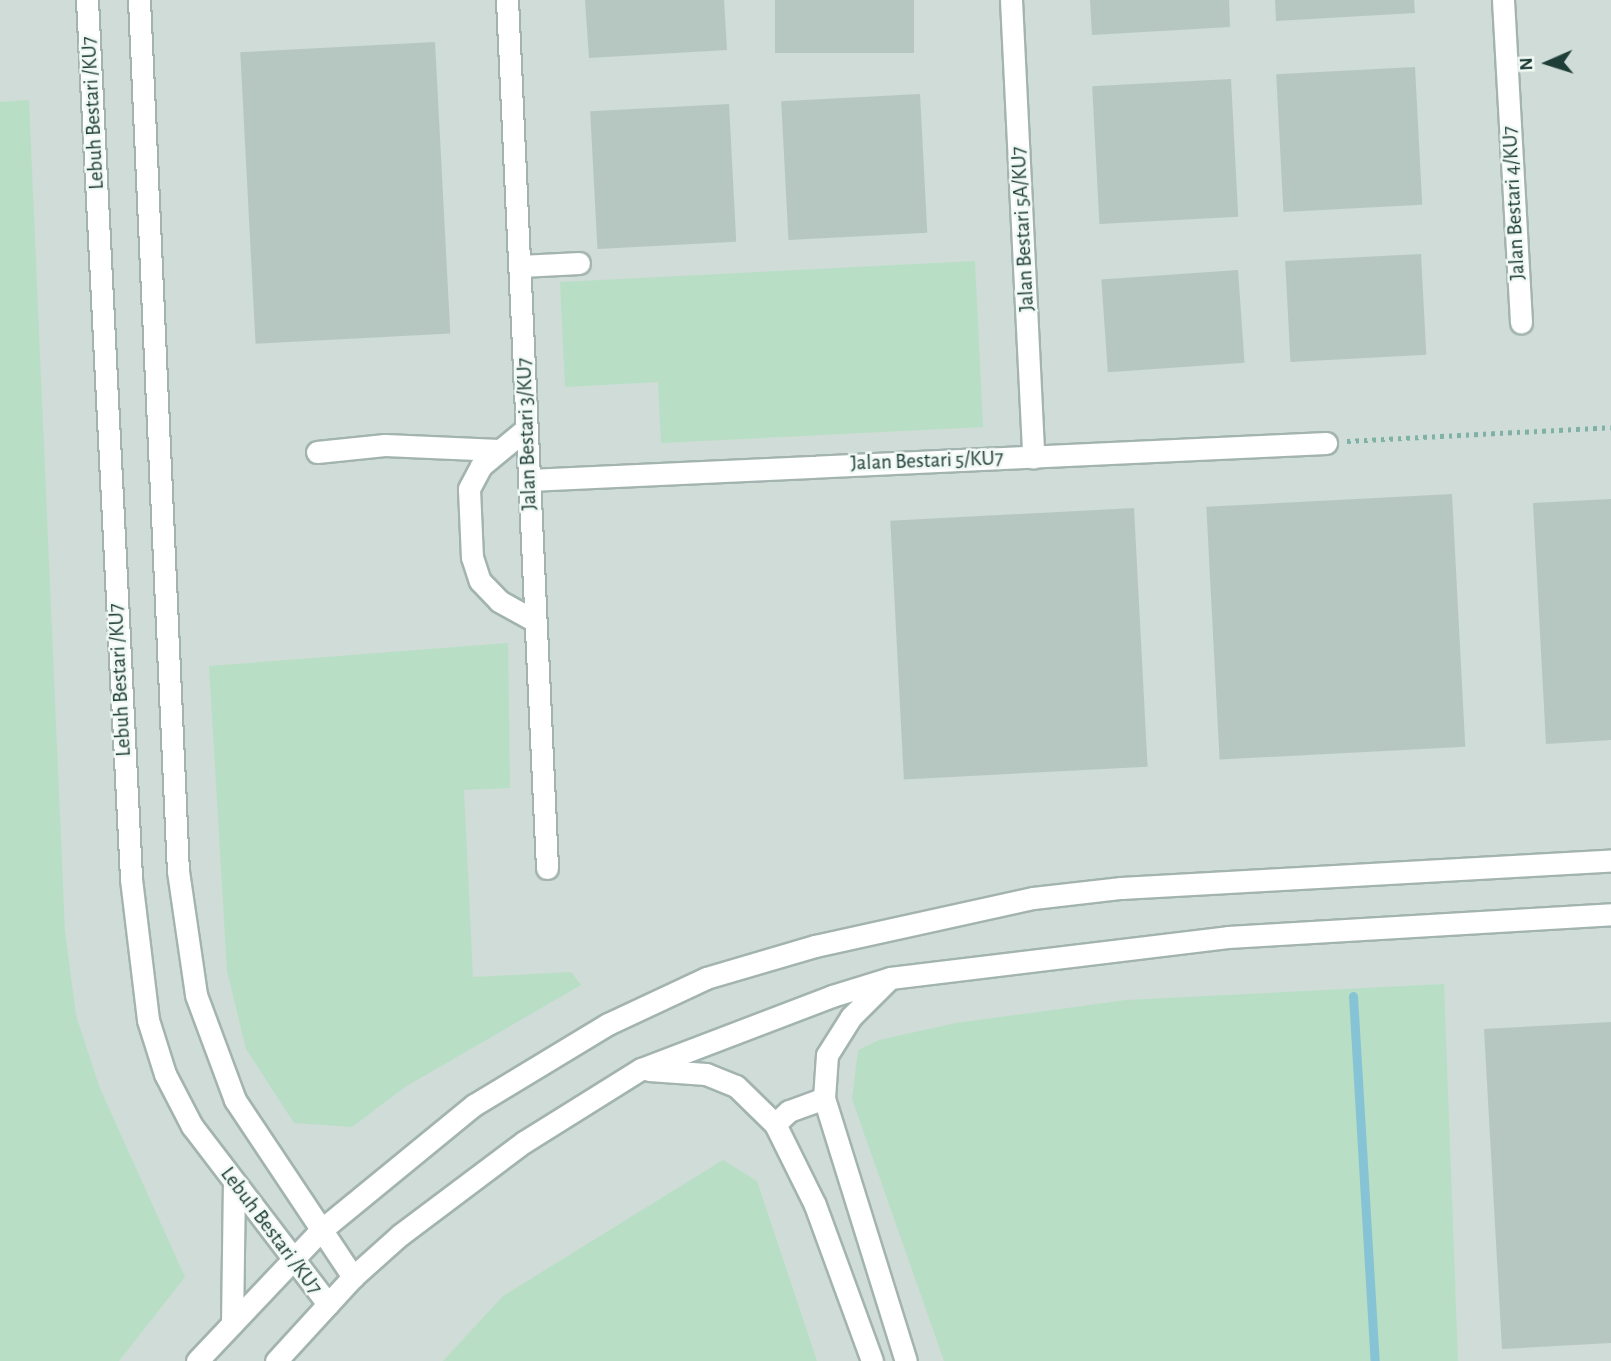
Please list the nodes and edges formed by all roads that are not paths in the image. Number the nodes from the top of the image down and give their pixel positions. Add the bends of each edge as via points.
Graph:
1 (87, 0) edge
2 (139, 0) edge
3 (507, 0) edge
4 (1010, 0) edge
5 (1503, 0) edge
6 (579, 263) dead end
7 (521, 266) junction
8 (1521, 322) dead end
9 (527, 428) junction
10 (1326, 443) road end
11 (499, 450) junction
12 (317, 452) dead end
13 (1033, 457) junction
14 (529, 480) junction
15 (535, 621) junction
16 (1611, 861) edge
17 (547, 868) dead end
18 (1611, 914) edge
19 (890, 978) junction
20 (641, 1069) junction
21 (824, 1098) junction
22 (775, 1124) junction
23 (234, 1182) junction
24 (320, 1231) junction
25 (292, 1260) junction
26 (353, 1277) junction
27 (328, 1304) junction
28 (232, 1324) junction
29 (197, 1361) edge
30 (276, 1361) edge
31 (872, 1361) edge
32 (906, 1361) edge

1 - 23 street, Lebuh Bestari /KU7 via 130,865 148,1020 165,1074 192,1126
2 - 24 street, Lebuh Bestari /KU7 via 178,871 194,981 212,1045 235,1100
3 - 7 street, Jalan Bestari 3/KU7
4 - 13 street, Jalan Bestari 5A/KU7
5 - 8 street, Jalan Bestari 4/KU7
6 - 7 street
7 - 9 street, Jalan Bestari 3/KU7
9 - 11 street
9 - 14 street, Jalan Bestari 3/KU7
10 - 13 street, Jalan Bestari 5/KU7
11 - 12 street via 385,445
11 - 15 street via 481,466 469,489 472,557 480,581 499,601
13 - 14 street, Jalan Bestari 5/KU7
14 - 15 street, Jalan Bestari 3/KU7
15 - 17 street, Jalan Bestari 3/KU7
16 - 24 street via 1121,888 1033,898 815,946 706,978 608,1024 536,1065 474,1105
18 - 19 street via 1228,936
19 - 20 street
19 - 21 street via 851,1017 828,1055
20 - 22 street via 706,1074 736,1086
20 - 26 street via 524,1142 400,1235
21 - 22 street via 789,1111
21 - 32 street
22 - 31 street via 815,1205
23 - 25 street, Lebuh Bestari /KU7
23 - 28 street
24 - 25 street
24 - 26 street, Lebuh Bestari /KU7
25 - 27 street, Lebuh Bestari /KU7
25 - 28 street
26 - 27 street
27 - 30 street
28 - 29 street

